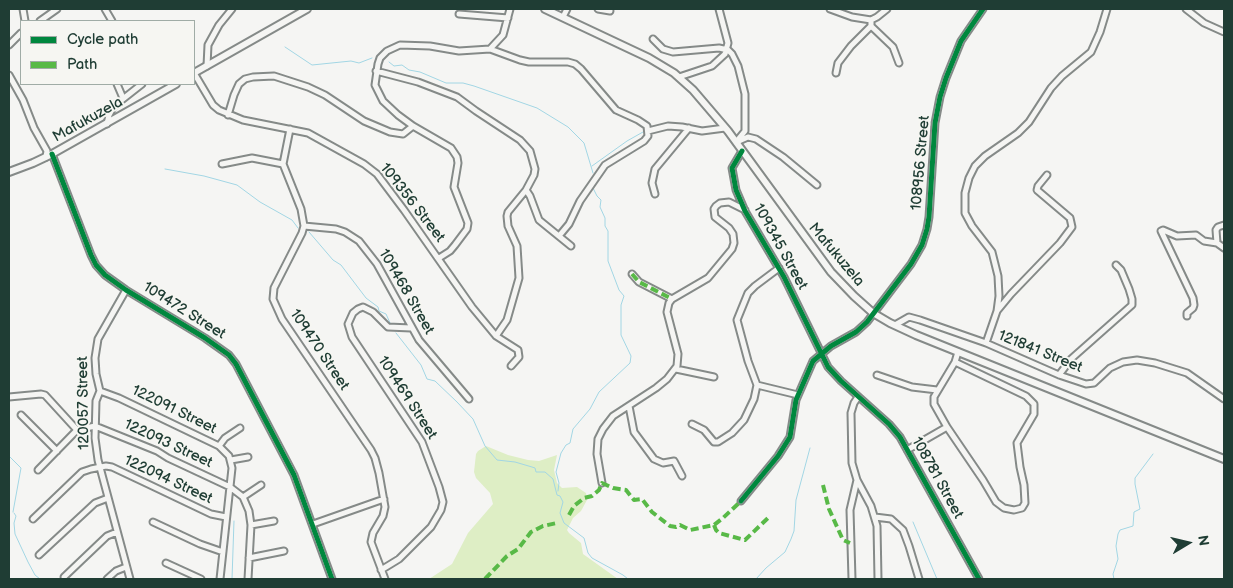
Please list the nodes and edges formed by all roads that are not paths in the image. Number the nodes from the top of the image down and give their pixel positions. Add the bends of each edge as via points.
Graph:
1 (57, 9) edge
2 (105, 9) edge
3 (232, 9) edge
4 (307, 9) edge
5 (510, 9) edge
6 (545, 9) edge
7 (567, 9) edge
8 (598, 9) edge
9 (719, 9) edge
10 (830, 9) edge
11 (887, 9) edge
12 (983, 9) edge
13 (1107, 9) edge
14 (1186, 9) edge
15 (298, 11) edge
16 (610, 11) dead end
17 (458, 14) dead end
18 (563, 17) junction
19 (508, 18) junction
20 (41, 20) edge
21 (111, 20) edge
22 (871, 23) junction
23 (1224, 32) edge
24 (20, 34) edge
25 (653, 39) dead end
26 (9, 45) edge
27 (490, 49) junction
28 (727, 50) junction
29 (899, 63) dead end
30 (207, 66) junction
31 (376, 71) junction
32 (195, 72) edge
33 (836, 73) dead end
34 (9, 75) edge
35 (195, 75) edge
36 (679, 77) junction
37 (117, 85) edge
38 (141, 85) edge
39 (174, 85) edge
40 (123, 98) junction
41 (228, 115) junction
42 (108, 124) junction
43 (413, 126) junction
44 (689, 128) junction
45 (725, 128) junction
46 (290, 129) junction
47 (648, 131) junction
48 (736, 142) junction
49 (742, 151) junction
50 (49, 155) junction
51 (222, 164) dead end
52 (283, 164) junction
53 (9, 172) edge
54 (1047, 175) dead end
55 (818, 185) dead end
56 (526, 190) junction
57 (655, 194) dead end
58 (745, 211) junction
59 (1224, 225) edge
60 (304, 226) junction
61 (559, 236) junction
62 (1217, 243) junction
63 (571, 246) dead end
64 (1224, 248) edge
65 (439, 258) junction
66 (1116, 265) dead end
67 (779, 268) junction
68 (632, 274) dead end
69 (126, 290) junction
70 (672, 299) junction
71 (997, 311) junction
72 (874, 313) junction
73 (1187, 316) dead end
74 (895, 325) junction
75 (411, 328) junction
76 (496, 336) junction
77 (986, 343) junction
78 (958, 352) junction
79 (822, 354) junction
80 (955, 362) junction
81 (511, 366) dead end
82 (676, 369) junction
83 (877, 375) dead end
84 (1059, 375) junction
85 (714, 377) dead end
86 (757, 385) junction
87 (937, 390) junction
88 (100, 391) junction
89 (798, 395) junction
90 (9, 397) edge
91 (858, 397) junction
92 (1224, 398) edge
93 (469, 399) dead end
94 (629, 406) junction
95 (21, 415) dead end
96 (692, 424) dead end
97 (95, 426) junction
98 (947, 427) junction
99 (240, 428) dead end
100 (78, 430) junction
101 (219, 446) junction
102 (907, 450) junction
103 (57, 451) junction
104 (248, 457) dead end
105 (1224, 459) edge
106 (231, 460) junction
107 (100, 467) junction
108 (38, 470) dead end
109 (682, 476) dead end
110 (857, 480) junction
111 (602, 483) dead end
112 (261, 485) dead end
113 (230, 487) junction
114 (243, 497) junction
115 (108, 498) junction
116 (384, 499) junction
117 (741, 501) dead end
118 (875, 517) junction
119 (226, 518) junction
120 (32, 519) dead end
121 (274, 521) dead end
122 (153, 522) dead end
123 (313, 524) junction
124 (251, 525) junction
125 (117, 532) junction
126 (284, 551) dead end
127 (223, 552) junction
128 (39, 555) dead end
129 (249, 558) junction
130 (166, 564) dead end
131 (126, 567) junction
132 (381, 570) junction
133 (64, 577) dead end
134 (107, 579) edge
135 (130, 579) edge
136 (201, 579) edge
137 (220, 579) edge
138 (248, 579) edge
139 (332, 579) edge
140 (385, 579) edge
141 (852, 579) edge
142 (878, 579) edge
143 (919, 579) edge
144 (978, 579) edge

1 - 20 street
2 - 21 street
3 - 30 street via 208,45
4 - 15 main road
5 - 19 street
6 - 18 main road, Mafukuzela
7 - 18 street
8 - 16 street
9 - 28 street
10 - 22 street
11 - 22 street
12 - 72 street, 108956 Street via 961,41 940,97 925,237 911,264
13 - 71 street via 1091,52 1051,88 1029,122 985,156 969,178 965,213 994,256 999,286
14 - 23 street via 1204,23
15 - 30 main road
17 - 19 street
18 - 36 main road, Mafukuzela via 649,58
19 - 27 street via 503,34
22 - 29 street via 893,47
22 - 33 street via 841,59
24 - 26 street
25 - 28 street via 663,49 672,52 702,48
27 - 31 street via 458,51 400,45 380,58
27 - 47 street via 529,62 575,64 616,110 644,123
28 - 36 street via 712,66
28 - 48 street via 736,59 745,94 745,132
30 - 32 main road
31 - 43 street via 375,85 380,96
31 - 56 street via 451,94 520,140 530,151 535,169
34 - 50 street, 109472 Street
35 - 41 street, 109356 Street via 213,105
36 - 45 main road, Mafukuzela
37 - 40 street
38 - 40 street
39 - 42 main road, Mafukuzela
40 - 42 street via 111,110
41 - 43 street via 239,84 253,77 274,76 325,95 390,132 403,134
41 - 46 street, 109356 Street
42 - 50 main road, Mafukuzela
43 - 65 street via 451,148 457,156 454,187 468,223 467,229 450,251
44 - 45 street via 702,131
44 - 47 street via 668,126
44 - 57 street via 655,169 652,182
45 - 48 main road, Mafukuzela
46 - 52 street
46 - 65 street, 109356 Street via 308,133 372,170
47 - 61 street via 644,141 604,165
48 - 49 main road, Mafukuzela
48 - 55 street via 756,139
49 - 58 street, 109345 Street via 734,163 732,175
49 - 72 main road, Mafukuzela via 831,272
50 - 53 main road, Mafukuzela
50 - 69 street, 109472 Street via 96,265
51 - 52 street via 252,158
52 - 60 street via 302,209
54 - 71 street via 1037,190 1070,218 1072,227
56 - 61 street via 539,220
56 - 76 street via 507,216 517,246 519,278 507,320
58 - 67 street, 109345 Street
58 - 70 street, 109345 Street via 729,202 716,206 715,217 733,234 732,249 708,278
59 - 62 street via 1216,230
60 - 75 street, 109468 Street via 336,229 359,241 377,264
60 - 116 street, 109470 Street via 274,288 273,299 282,319 373,453
61 - 63 street
62 - 64 street
62 - 73 street via 1204,241 1196,235 1177,236 1161,231 1193,298 1194,304
65 - 76 street, 109356 Street
66 - 84 street via 1129,288 1132,305 1071,360
67 - 79 street, 109345 Street
67 - 86 street via 748,293 737,320
68 - 70 street via 639,282
69 - 88 street, 120057 Street via 98,339 95,358
69 - 123 street, 109472 Street via 229,355 285,456
70 - 82 street via 667,312 678,354
71 - 77 street
72 - 74 main road, Mafukuzela
72 - 79 street, 108956 Street via 856,332
74 - 77 street, 121841 Street via 906,318 913,318
74 - 78 main road, Mafukuzela
75 - 93 street, 109468 Street via 427,352
75 - 132 street, 109469 Street via 388,327 363,307 352,314 348,324 352,337 422,442 442,497 441,510 431,527 399,559
76 - 81 street, 109356 Street via 519,352
77 - 84 street, 121841 Street
78 - 80 street
78 - 105 main road, Mafukuzela
79 - 89 street, 108956 Street via 813,361
79 - 91 street, 108781 Street via 835,376
80 - 87 street
80 - 98 street via 1026,396 1034,404 1034,414 1017,443 1026,498 1022,508 1009,509 996,502
82 - 85 street
82 - 94 street via 656,388
83 - 87 street via 912,387
84 - 92 street, 121841 Street via 1089,384 1116,365 1129,361 1146,362 1187,373
86 - 89 street
86 - 96 street via 744,420 722,440 714,442 704,430
87 - 98 street via 934,404
88 - 97 street, 120057 Street via 96,401
88 - 101 street, 122091 Street
89 - 117 street, 108956 Street via 785,447
90 - 100 street via 45,395
91 - 102 street, 108781 Street via 889,424
91 - 110 street via 851,413 852,463
94 - 109 street via 636,436 654,459 663,463 674,462
94 - 111 street via 613,416 600,434 597,454
95 - 103 street
97 - 100 street
97 - 107 street, 120057 Street
97 - 113 street, 122093 Street via 157,451
98 - 102 street
99 - 101 street
100 - 103 street
101 - 106 street, 122091 Street
102 - 144 street, 108781 Street
103 - 108 street
104 - 106 street
106 - 113 street
107 - 115 street, 120057 Street
107 - 119 street, 122094 Street via 112,467
107 - 120 street via 77,476
110 - 118 street
110 - 141 street via 850,510
112 - 114 street
113 - 114 street, 122093 Street
113 - 119 street
114 - 124 street via 248,505
115 - 125 street, 120057 Street
115 - 128 street via 94,503
116 - 123 street
116 - 132 street, 109470 Street via 384,513 371,538
118 - 142 street
118 - 143 street via 891,519 903,530
119 - 127 street
121 - 124 street
122 - 127 street
123 - 139 street, 109472 Street
124 - 129 street
125 - 131 street, 120057 Street
125 - 133 street via 104,538
126 - 129 street
127 - 137 street
129 - 138 street
130 - 136 street
131 - 134 street
131 - 135 street, 120057 Street
132 - 140 street, 109470 Street

